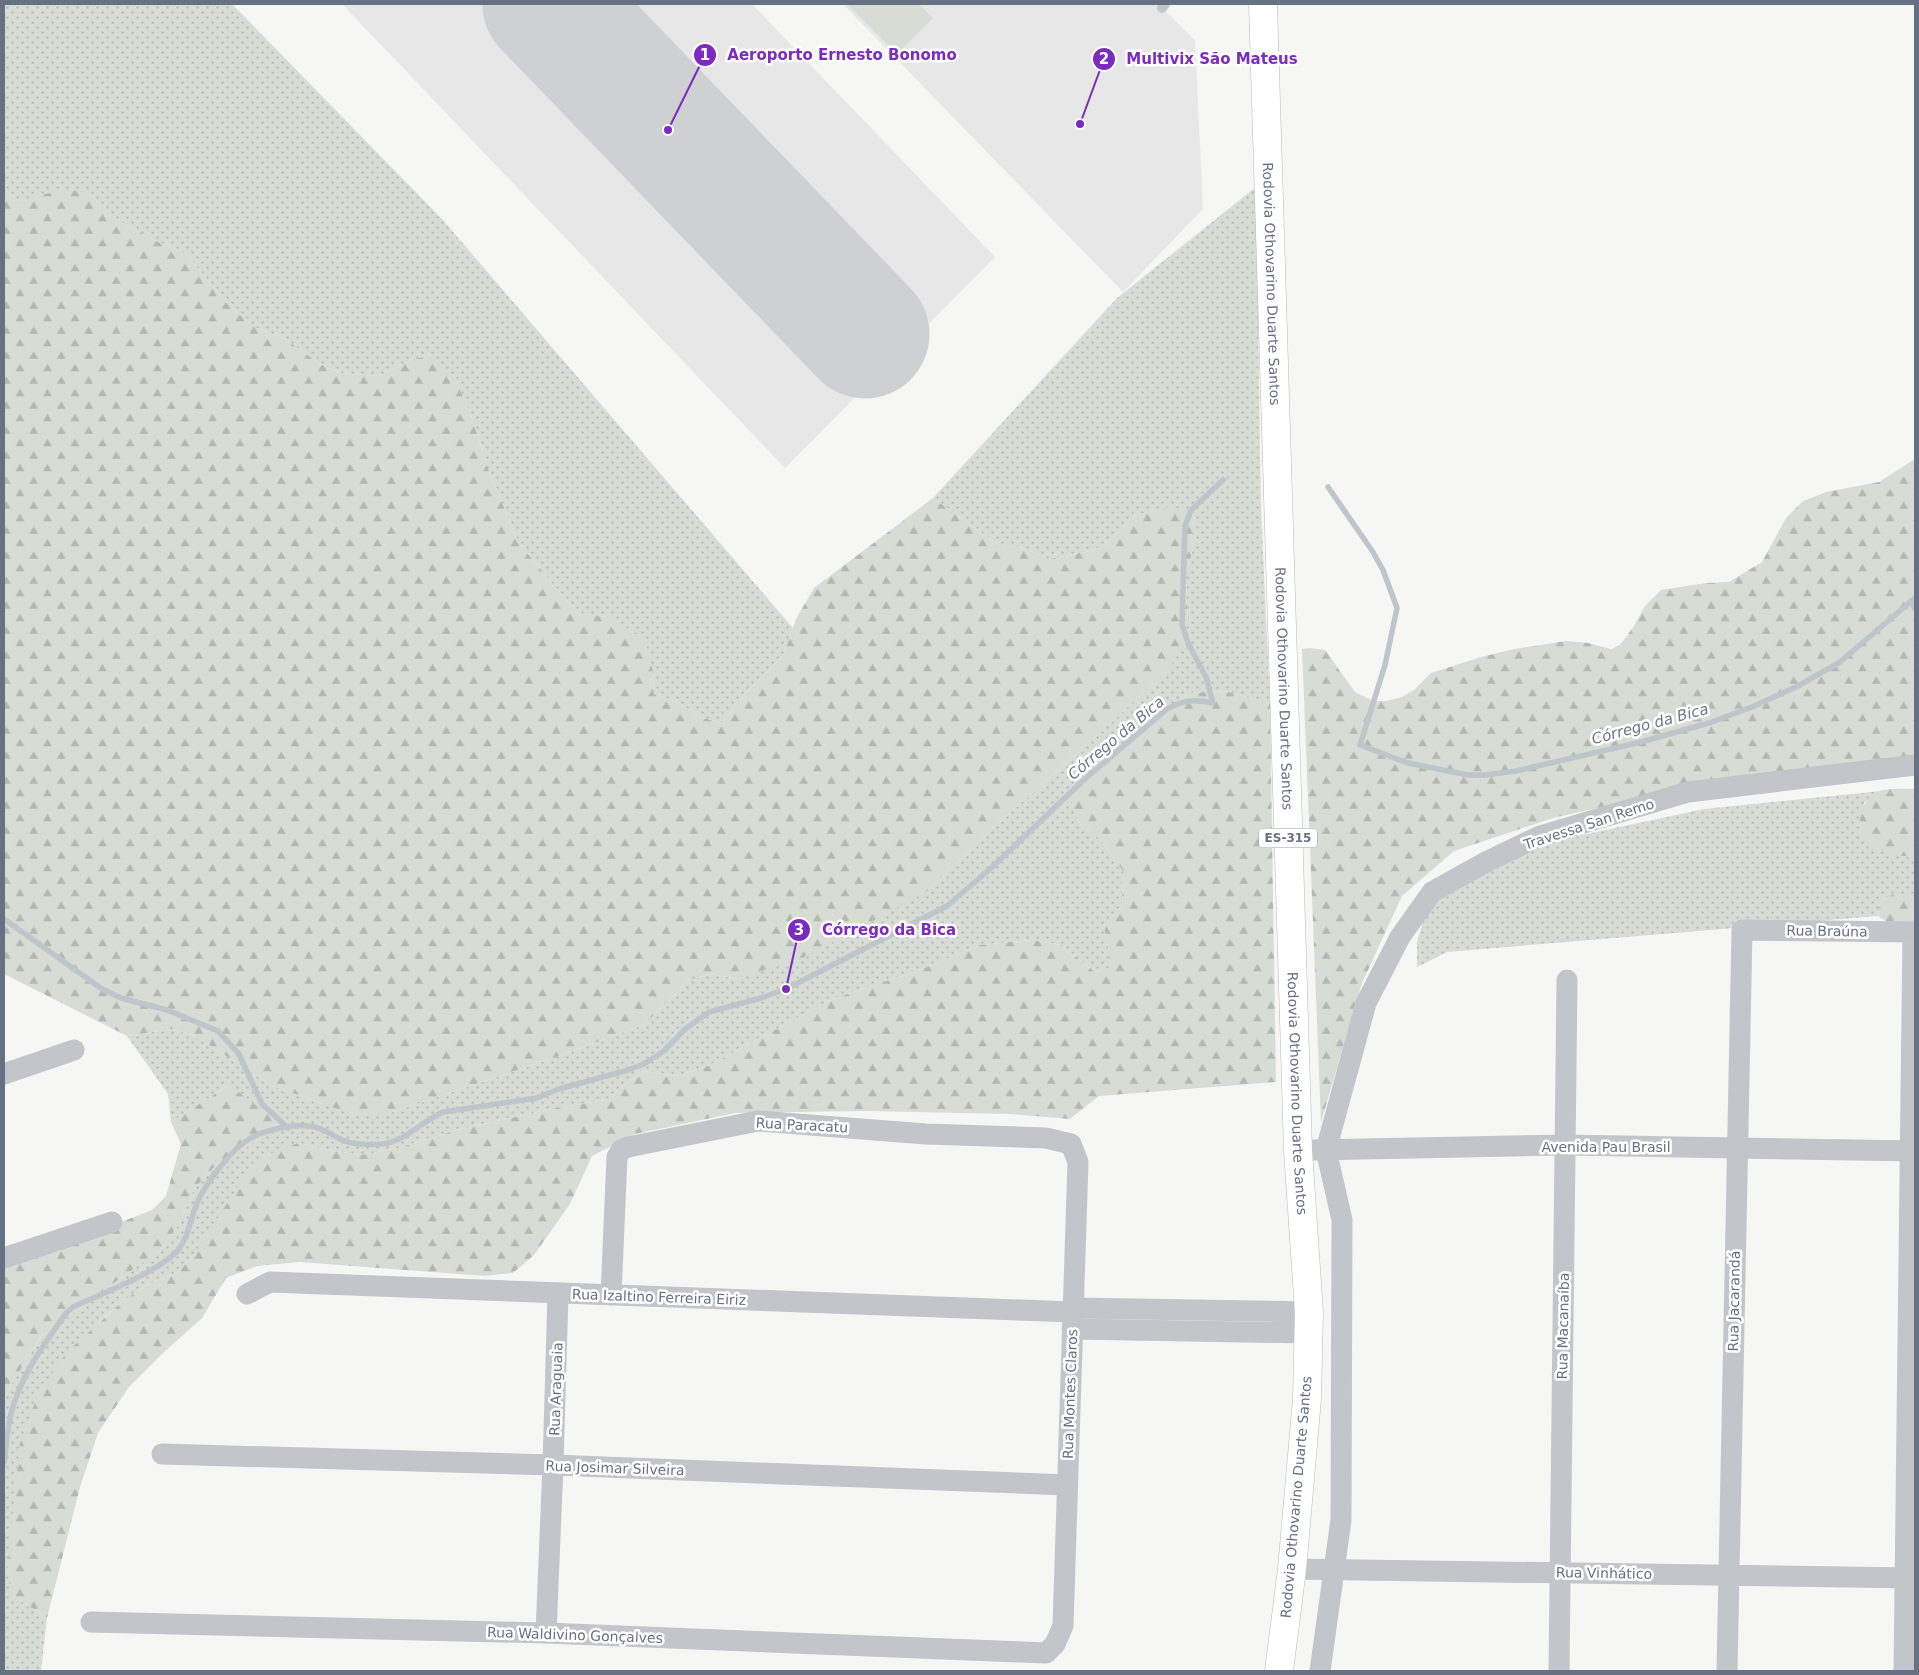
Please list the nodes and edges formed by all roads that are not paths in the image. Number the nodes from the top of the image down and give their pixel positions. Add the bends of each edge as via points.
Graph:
1 (1263, 4) edge
2 (1915, 765) edge
3 (1742, 930) joint
4 (1567, 980) dead end
5 (74, 1050) dead end
6 (4, 1074) edge
7 (1071, 1144) joint
8 (1565, 1146) junction
9 (1736, 1148) junction
10 (1326, 1150) junction
11 (1298, 1151) junction
12 (1913, 1151) edge
13 (112, 1222) dead end
14 (4, 1258) edge
15 (247, 1294) dead end
16 (558, 1294) junction
17 (611, 1295) junction
18 (1073, 1316) junction
19 (1309, 1322) junction
20 (162, 1454) dead end
21 (553, 1465) junction
22 (1067, 1485) junction
23 (1292, 1569) junction
24 (1335, 1569) junction
25 (1560, 1573) junction
26 (1729, 1575) junction
27 (1910, 1578) edge
28 (91, 1622) dead end
29 (546, 1633) junction
30 (1055, 1644) joint
31 (1279, 1671) edge
32 (1320, 1671) edge
33 (1560, 1671) edge
34 (1727, 1671) edge
35 (1904, 1671) edge

1 - 11 main road, Rodovia Othovarino Duarte Santos / ES-315
2 - 10 street, Travessa San Remo via 1688,792 1540,836 1432,892 1400,937 1366,1003
3 - 9 street, Rua Jacarandá
3 - 12 street, Rua Braúna via 1913,932
4 - 8 street, Rua Macanaíba
5 - 6 street
7 - 17 street, Rua Paracatu via 1046,1138 926,1134 758,1121 628,1147 617,1157
7 - 18 street, Rua Montes Claros via 1078,1162
8 - 9 street, Avenida Pau Brasil
8 - 10 street, Avenida Pau Brasil
8 - 25 street, Rua Macanaíba
9 - 12 street, Avenida Pau Brasil
9 - 26 street, Rua Jacarandá
10 - 11 street, Avenida Pau Brasil
10 - 24 street, Rodovia Othovarino Duarte Santos via 1342,1220 1341,1520
11 - 19 main road, Rodovia Othovarino Duarte Santos / ES-315
12 - 27 street
13 - 14 street
15 - 16 street, Rua Izaltino Ferreira Eiriz via 270,1282
16 - 17 street, Rua Izaltino Ferreira Eiriz
16 - 21 street, Rua Araguaia
17 - 18 street, Rua Izaltino Ferreira Eiriz
18 - 19 street, Rua Izaltino Ferreira Eiriz
18 - 22 street, Rua Montes Claros
19 - 23 main road, Rodovia Othovarino Duarte Santos / ES-315 via 1307,1399
20 - 21 street, Rua Josimar Silveira
21 - 22 street, Rua Josimar Silveira
21 - 29 street, Rua Araguaia
22 - 30 street, Rua Montes Claros via 1063,1626
23 - 24 street, Rua Vinhático
23 - 31 main road, Rodovia Othovarino Duarte Santos / ES-315
24 - 25 street, Rua Vinhático
24 - 32 street, Rodovia Othovarino Duarte Santos
25 - 26 street, Rua Vinhático
25 - 33 street, Rua Macanaíba
26 - 27 street, Rua Vinhático
26 - 34 street, Rua Jacarandá
27 - 35 street
28 - 29 street, Rua Waldivino Gonçalves
29 - 30 street, Rua Waldivino Gonçalves via 1046,1653

